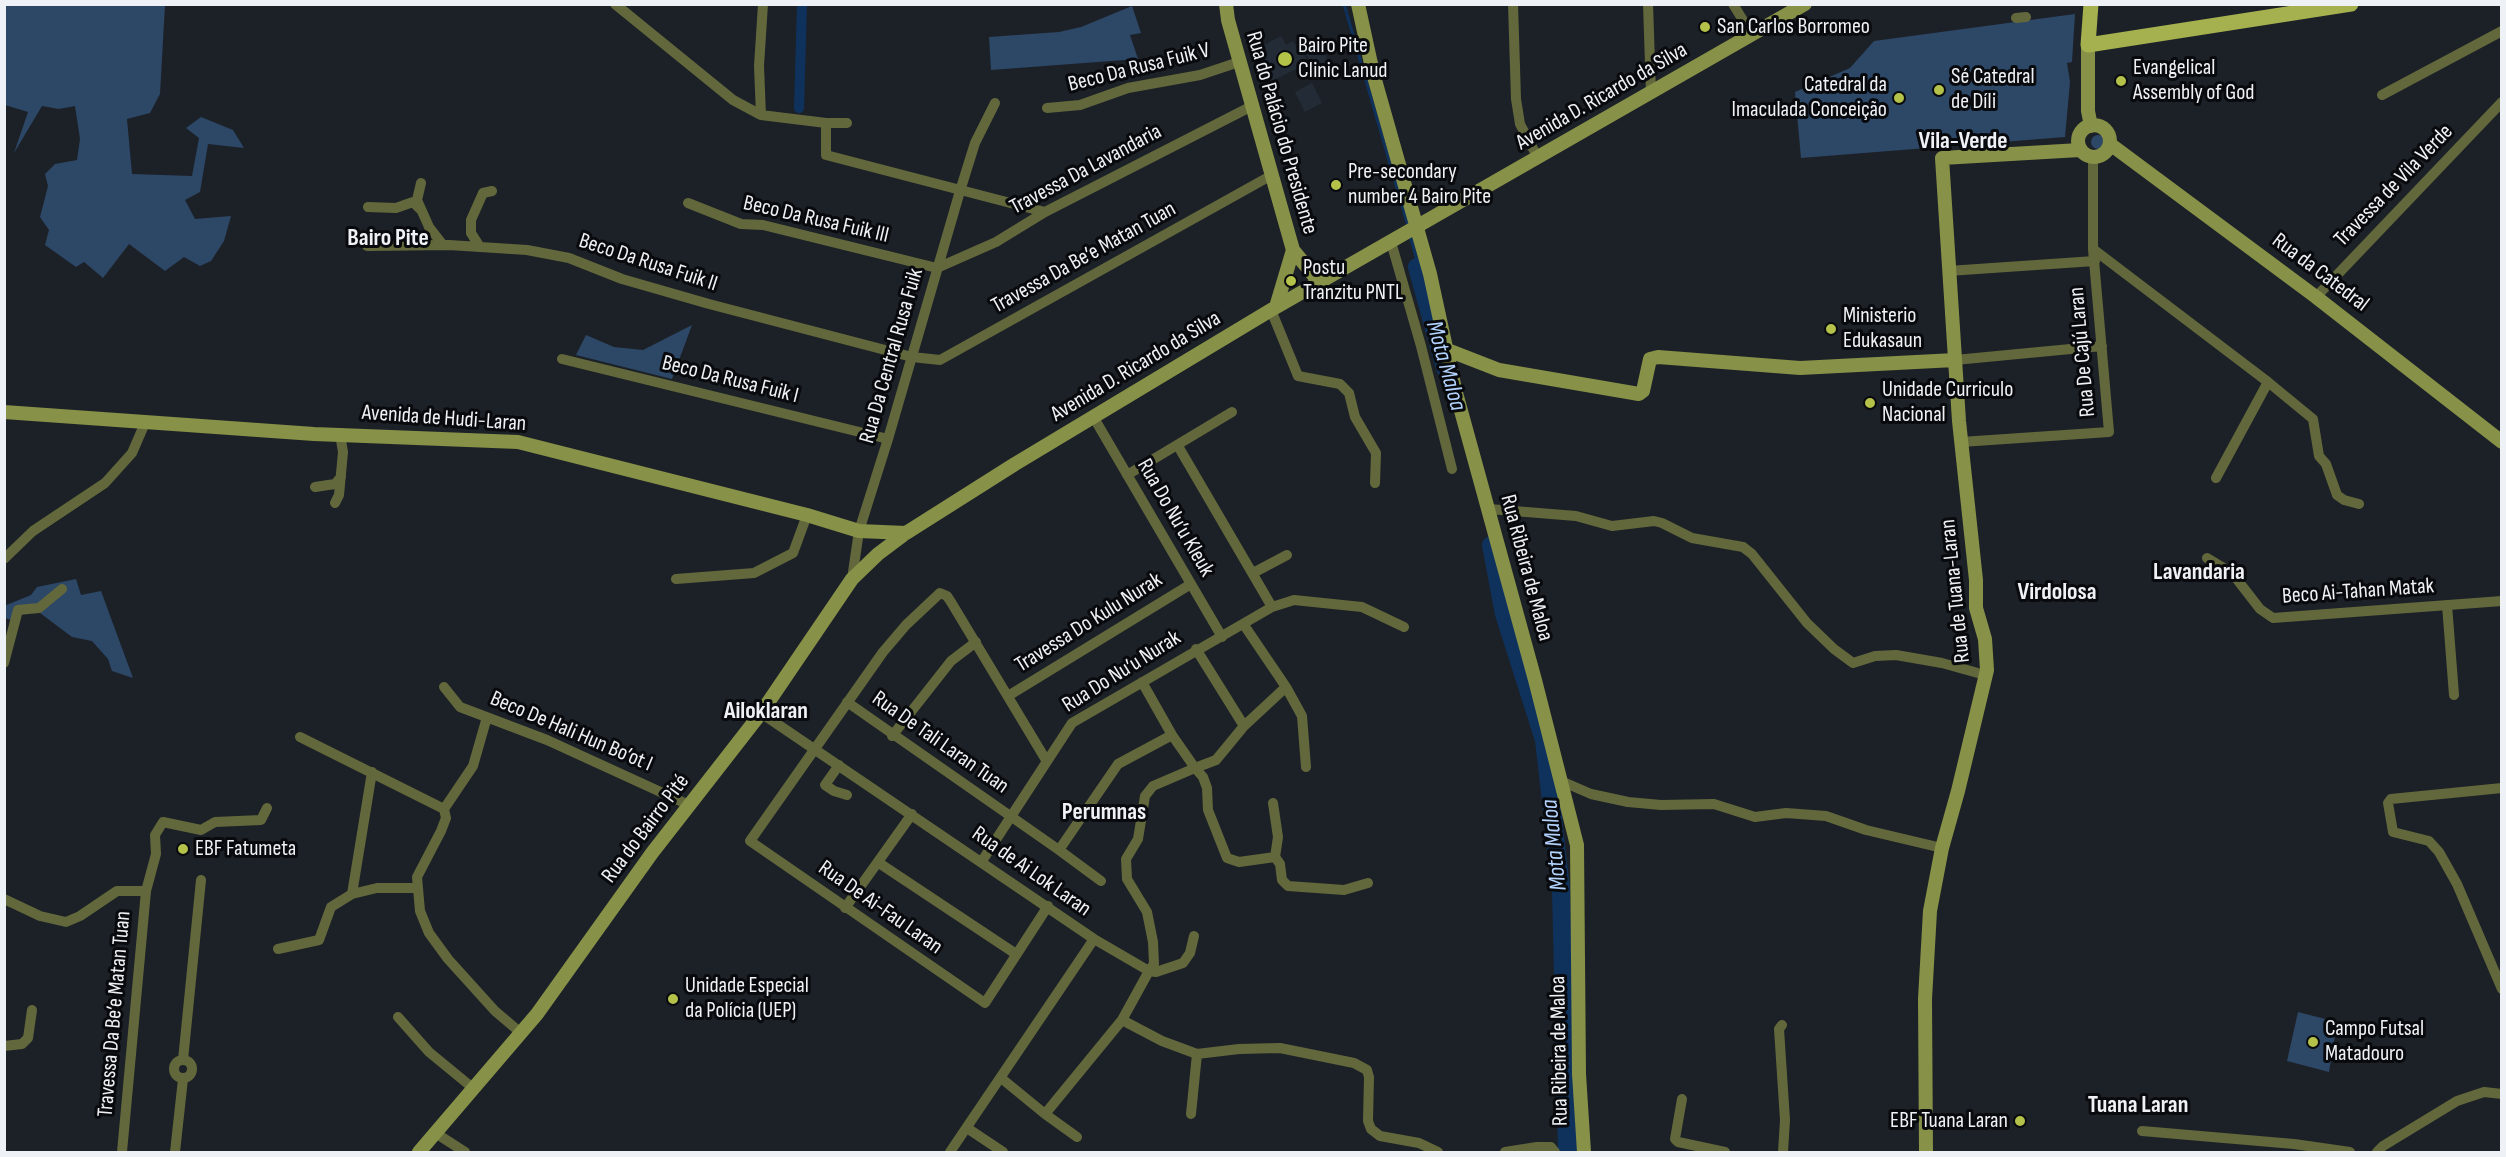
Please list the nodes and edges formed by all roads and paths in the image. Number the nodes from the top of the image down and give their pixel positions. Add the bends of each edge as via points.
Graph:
1 (615, 4) edge
2 (763, 4) edge
3 (1226, 4) edge
4 (1358, 4) edge
5 (1513, 4) edge
6 (1648, 4) edge
7 (1733, 4) edge
8 (1805, 4) edge
9 (2091, 4) edge
10 (2351, 4) edge
11 (2502, 31) edge
12 (1752, 35) junction
13 (2088, 45) junction
14 (1239, 62) junction
15 (1651, 93) junction
16 (2382, 95) dead end
17 (2502, 102) edge
18 (995, 103) dead end
19 (1252, 106) junction
20 (1047, 108) dead end
21 (761, 115) junction
22 (826, 123) junction
23 (847, 123) dead end
24 (2091, 126) junction
25 (2110, 144) junction
26 (2080, 150) junction
27 (2093, 157) junction
28 (1539, 158) junction
29 (1272, 175) junction
30 (421, 183) dead end
31 (960, 190) junction
32 (492, 191) dead end
33 (688, 203) dead end
34 (368, 207) dead end
35 (1045, 212) junction
36 (424, 214) junction
37 (1414, 227) junction
38 (471, 233) junction
39 (1392, 241) junction
40 (448, 245) junction
41 (367, 246) dead end
42 (480, 247) junction
43 (1293, 250) junction
44 (2094, 255) junction
45 (937, 268) junction
46 (1948, 271) junction
47 (1320, 283) junction
48 (2316, 297) junction
49 (1274, 309) junction
50 (2102, 346) junction
51 (1445, 348) junction
52 (912, 357) junction
53 (562, 359) dead end
54 (1955, 360) junction
55 (2268, 382) junction
56 (4, 412) edge
57 (1232, 412) dead end
58 (1094, 418) junction
59 (145, 423) junction
60 (340, 434) junction
61 (888, 439) junction
62 (2501, 441) edge
63 (1961, 442) junction
64 (1178, 446) junction
65 (1452, 469) dead end
66 (340, 470) junction
67 (1127, 475) junction
68 (2216, 478) dead end
69 (1375, 483) dead end
70 (315, 487) dead end
71 (336, 503) dead end
72 (2359, 504) dead end
73 (1488, 509) junction
74 (807, 515) junction
75 (859, 531) junction
76 (906, 533) junction
77 (1287, 555) dead end
78 (2207, 558) dead end
79 (4, 559) edge
80 (1253, 573) junction
81 (676, 579) dead end
82 (852, 579) junction
83 (1191, 584) junction
84 (62, 589) dead end
85 (2502, 601) edge
86 (2446, 605) junction
87 (1272, 607) junction
88 (1244, 625) junction
89 (1404, 627) dead end
90 (8, 631) edge
91 (1222, 637) junction
92 (976, 642) junction
93 (1196, 650) junction
94 (4, 663) edge
95 (1985, 675) junction
96 (1142, 682) junction
97 (444, 687) dead end
98 (1286, 687) junction
99 (2454, 695) dead end
100 (1008, 696) junction
101 (847, 702) junction
102 (761, 713) junction
103 (487, 717) junction
104 (1244, 726) junction
105 (1172, 735) junction
106 (892, 736) junction
107 (300, 737) dead end
108 (816, 750) junction
109 (1046, 760) junction
110 (839, 765) junction
111 (1306, 767) dead end
112 (1195, 768) junction
113 (372, 772) junction
114 (1561, 781) junction
115 (2502, 788) edge
116 (847, 795) dead end
117 (1273, 803) dead end
118 (690, 805) junction
119 (267, 808) dead end
120 (444, 809) junction
121 (912, 814) junction
122 (1010, 816) junction
123 (1942, 848) junction
124 (1059, 850) junction
125 (1275, 857) junction
126 (982, 861) junction
127 (879, 863) junction
128 (201, 880) dead end
129 (1101, 881) dead end
130 (1368, 883) dead end
131 (417, 888) junction
132 (146, 891) junction
133 (352, 894) junction
134 (4, 899) edge
135 (1048, 906) junction
136 (845, 908) junction
137 (1194, 936) dead end
138 (1094, 939) junction
139 (278, 949) dead end
140 (1016, 954) junction
141 (1149, 971) junction
142 (2502, 989) edge
143 (32, 1010) dead end
144 (398, 1017) dead end
145 (1122, 1020) junction
146 (1782, 1025) dead end
147 (521, 1033) junction
148 (4, 1046) edge
149 (1197, 1054) junction
150 (1001, 1078) junction
151 (474, 1089) junction
152 (2502, 1094) edge
153 (1682, 1099) dead end
154 (1045, 1114) junction
155 (1191, 1114) dead end
156 (967, 1128) junction
157 (2142, 1131) dead end
158 (437, 1134) junction
159 (1077, 1137) dead end
160 (122, 1152) edge
161 (176, 1152) edge
162 (419, 1152) edge
163 (465, 1152) edge
164 (950, 1152) edge
165 (1003, 1152) edge
166 (1438, 1152) edge
167 (1505, 1152) edge
168 (1555, 1152) edge
169 (1584, 1152) edge
170 (1725, 1152) edge
171 (1783, 1152) edge
172 (1926, 1152) edge
173 (2350, 1152) edge
174 (2378, 1152) edge

1 - 21 street via 706,79
2 - 21 street
3 - 14 main road, Rua do Palácio do Presidente
4 - 37 main road, Rua Ribeira de Maloa
5 - 28 street via 1520,124
6 - 15 street
7 - 12 street
8 - 12 main road, Avenida D. Ricardo da Silva
9 - 13 main road
10 - 13 main road
11 - 16 street
12 - 15 main road, Avenida D. Ricardo da Silva
13 - 24 main road
14 - 19 main road, Rua do Palácio do Presidente
14 - 20 street, Beco Da Rusa Fuik V via 1200,75 1128,88 1080,105
15 - 28 main road, Avenida D. Ricardo da Silva
17 - 48 street, Travessa de Vila Verde
18 - 31 street, Rua Da Central Rusa Fuik via 975,143
19 - 29 main road, Rua do Palácio do Presidente
19 - 35 street, Travessa Da Lavandaria
21 - 22 street
22 - 23 street
22 - 31 street via 826,155
24 - 25 main road via 2105,130
24 - 26 main road via 2079,135
25 - 27 main road via 2107,151
25 - 48 main road, Rua da Catedral
26 - 27 main road
26 - 46 main road, Rua de Tuana-Laran via 1942,158
27 - 44 street, Rua De Cajú Laran
28 - 37 main road, Avenida D. Ricardo da Silva
29 - 43 main road, Rua do Palácio do Presidente
29 - 52 street, Travessa Da Be’e Matan Tuan via 940,360
30 - 36 street via 417,200
31 - 35 street
31 - 45 street, Rua Da Central Rusa Fuik
32 - 38 street via 483,194 476,206
33 - 45 street, Beco Da Rusa Fuik III via 741,224 763,225
34 - 36 street via 396,208 412,202
35 - 45 street, Travessa Da Lavandaria via 996,242
36 - 40 street via 429,227
37 - 39 main road, Avenida D. Ricardo da Silva
37 - 51 main road, Rua Ribeira de Maloa
38 - 40 street
38 - 42 street
39 - 47 main road, Avenida D. Ricardo da Silva
39 - 65 street
40 - 41 street, Beco Da Rusa Fuik II
40 - 42 street, Beco Da Rusa Fuik II
42 - 52 street, Beco Da Rusa Fuik II via 569,258 622,279
43 - 47 main road
43 - 49 main road, Rua do Palácio do Presidente
44 - 46 street
44 - 50 street, Rua De Cajú Laran
44 - 55 street
45 - 52 street, Rua Da Central Rusa Fuik
46 - 54 main road, Rua de Tuana-Laran
47 - 49 main road, Avenida D. Ricardo da Silva
48 - 62 main road, Rua da Catedral
49 - 58 main road, Avenida D. Ricardo da Silva
49 - 69 street via 1298,376 1340,384 1349,393 1355,417 1376,453
50 - 54 street
50 - 63 street, Rua De Cajú Laran via 2109,432
51 - 54 main road via 1499,370 1639,394 1650,359 1659,357 1800,368
51 - 73 main road, Rua Ribeira de Maloa
52 - 61 street, Rua Da Central Rusa Fuik
53 - 61 street, Beco Da Rusa Fuik I
54 - 63 main road, Rua de Tuana-Laran
55 - 68 street
55 - 72 street via 2313,419 2319,456 2326,464 2337,495
56 - 59 main road, Avenida de Hudi-Laran
57 - 64 street
58 - 67 street, Rua Do Nu’u Kleuk
58 - 76 main road, Avenida D. Ricardo da Silva
59 - 60 main road, Avenida de Hudi-Laran
59 - 79 street via 132,453 105,483 33,531
60 - 66 street
60 - 74 main road, Avenida de Hudi-Laran via 518,442
61 - 75 street, Rua Da Central Rusa Fuik
63 - 95 main road, Rua de Tuana-Laran via 1976,608 1985,639
64 - 67 street
64 - 80 street
66 - 70 street via 336,484
66 - 71 street
67 - 83 street, Rua Do Nu’u Kleuk
73 - 95 street via 1576,516 1612,526 1653,521 1692,538 1747,549 1807,623 1853,663 1896,655
73 - 114 main road, Rua Ribeira de Maloa
74 - 75 main road, Avenida de Hudi-Laran
74 - 81 street via 794,551 754,573
75 - 76 main road, Avenida de Hudi-Laran
75 - 82 street, Rua Da Central Rusa Fuik
76 - 82 main road, Rua do Bairro Pité
77 - 80 street
78 - 86 street, Beco Ai-Tahan Matak via 2232,573 2260,609 2273,618
80 - 87 street
82 - 102 main road, Rua do Bairro Pité
83 - 91 street, Rua Do Nu’u Kleuk
83 - 100 street, Travessa Do Kulu Nurak
84 - 90 street via 39,608 18,610
85 - 86 street, Beco Ai-Tahan Matak
86 - 99 street
87 - 88 street, Rua Do Nu’u Nurak
87 - 89 street via 1294,600 1355,606
88 - 91 street, Rua Do Nu’u Nurak
88 - 98 street
90 - 94 street
91 - 93 street, Rua Do Nu’u Nurak
92 - 100 street
92 - 101 street via 947,596 936,595 898,634
92 - 106 street via 951,661
93 - 96 street, Rua Do Nu’u Nurak
93 - 104 street
95 - 123 main road, Rua de Tuana-Laran
96 - 105 street
96 - 109 street, Rua Do Nu’u Nurak via 1072,723
97 - 103 street, Beco De Hali Hun Bo’ot I via 460,707
98 - 104 street
98 - 111 street via 1302,716
100 - 109 street
101 - 106 street, Rua De Tali Laran Tuan
101 - 108 street
102 - 108 street, Rua de Ai Lok Laran
102 - 118 main road, Rua do Bairro Pité
103 - 118 street, Beco De Hali Hun Bo’ot I
103 - 120 street via 473,766
104 - 112 street via 1216,760
105 - 112 street
105 - 124 street via 1118,764
106 - 122 street, Rua De Tali Laran Tuan
107 - 113 street
108 - 110 street, Rua de Ai Lok Laran
108 - 136 street, Rua De Ai-Fau Laran via 750,842
109 - 122 street, Rua Do Nu’u Nurak
110 - 116 street via 825,784
110 - 121 street, Rua de Ai Lok Laran
112 - 125 street via 1207,788 1208,810 1227,858 1239,862
112 - 141 street via 1153,786 1145,796 1138,839 1126,859 1127,879 1147,912 1154,964
113 - 120 street
113 - 133 street
114 - 123 street via 1591,794 1628,802 1714,804 1755,818 1786,813 1826,816
114 - 169 main road, Rua Ribeira de Maloa via 1577,845 1579,1074
115 - 142 street via 2391,799 2388,803 2393,832 2429,841 2439,852
117 - 125 street via 1278,837
118 - 147 main road, Rua do Bairro Pité
119 - 132 street via 261,820 215,822 201,830 163,822 155,836 156,854
120 - 131 street via 446,818 417,877
121 - 126 street, Rua de Ai Lok Laran
121 - 127 street
122 - 124 street, Rua De Tali Laran Tuan
122 - 126 street, Rua Do Nu’u Nurak
123 - 172 main road, Rua de Tuana-Laran via 1928,934
124 - 129 street, Rua De Tali Laran Tuan
125 - 130 street via 1282,880 1288,886 1344,890
126 - 135 street, Rua de Ai Lok Laran
127 - 136 street
127 - 140 street
128 - 161 street via 183,1060 192,1066 192,1072 183,1079
131 - 133 street via 376,888
131 - 147 street via 420,911 429,933 495,1011
132 - 134 street, Travessa Da Be’e Matan Tuan via 117,891 66,922 40,916
132 - 160 street, Travessa Da Be’e Matan Tuan
133 - 139 street via 331,907 319,940
135 - 138 street, Rua de Ai Lok Laran
135 - 140 street, Rua De Ai-Fau Laran
136 - 140 street, Rua De Ai-Fau Laran via 985,1003
137 - 141 street via 1183,963
138 - 141 street
138 - 150 street, Rua de Ai Lok Laran
141 - 145 street
143 - 148 street via 28,1038 22,1044
144 - 151 street via 429,1052
145 - 149 street
145 - 154 street
146 - 171 street via 1779,1029 1785,1120
147 - 151 main road, Rua do Bairro Pité
149 - 155 street
149 - 166 street via 1280,1048 1354,1063 1368,1070 1371,1129 1380,1136 1419,1143
150 - 154 street
150 - 156 street, Rua de Ai Lok Laran
151 - 158 main road, Rua do Bairro Pité
152 - 174 street via 2484,1092 2457,1101
153 - 170 street via 1675,1139
154 - 159 street
156 - 164 street, Rua de Ai Lok Laran
156 - 165 street
157 - 173 street
158 - 162 main road, Rua do Bairro Pité
158 - 163 street
167 - 168 street via 1538,1147 1551,1147

